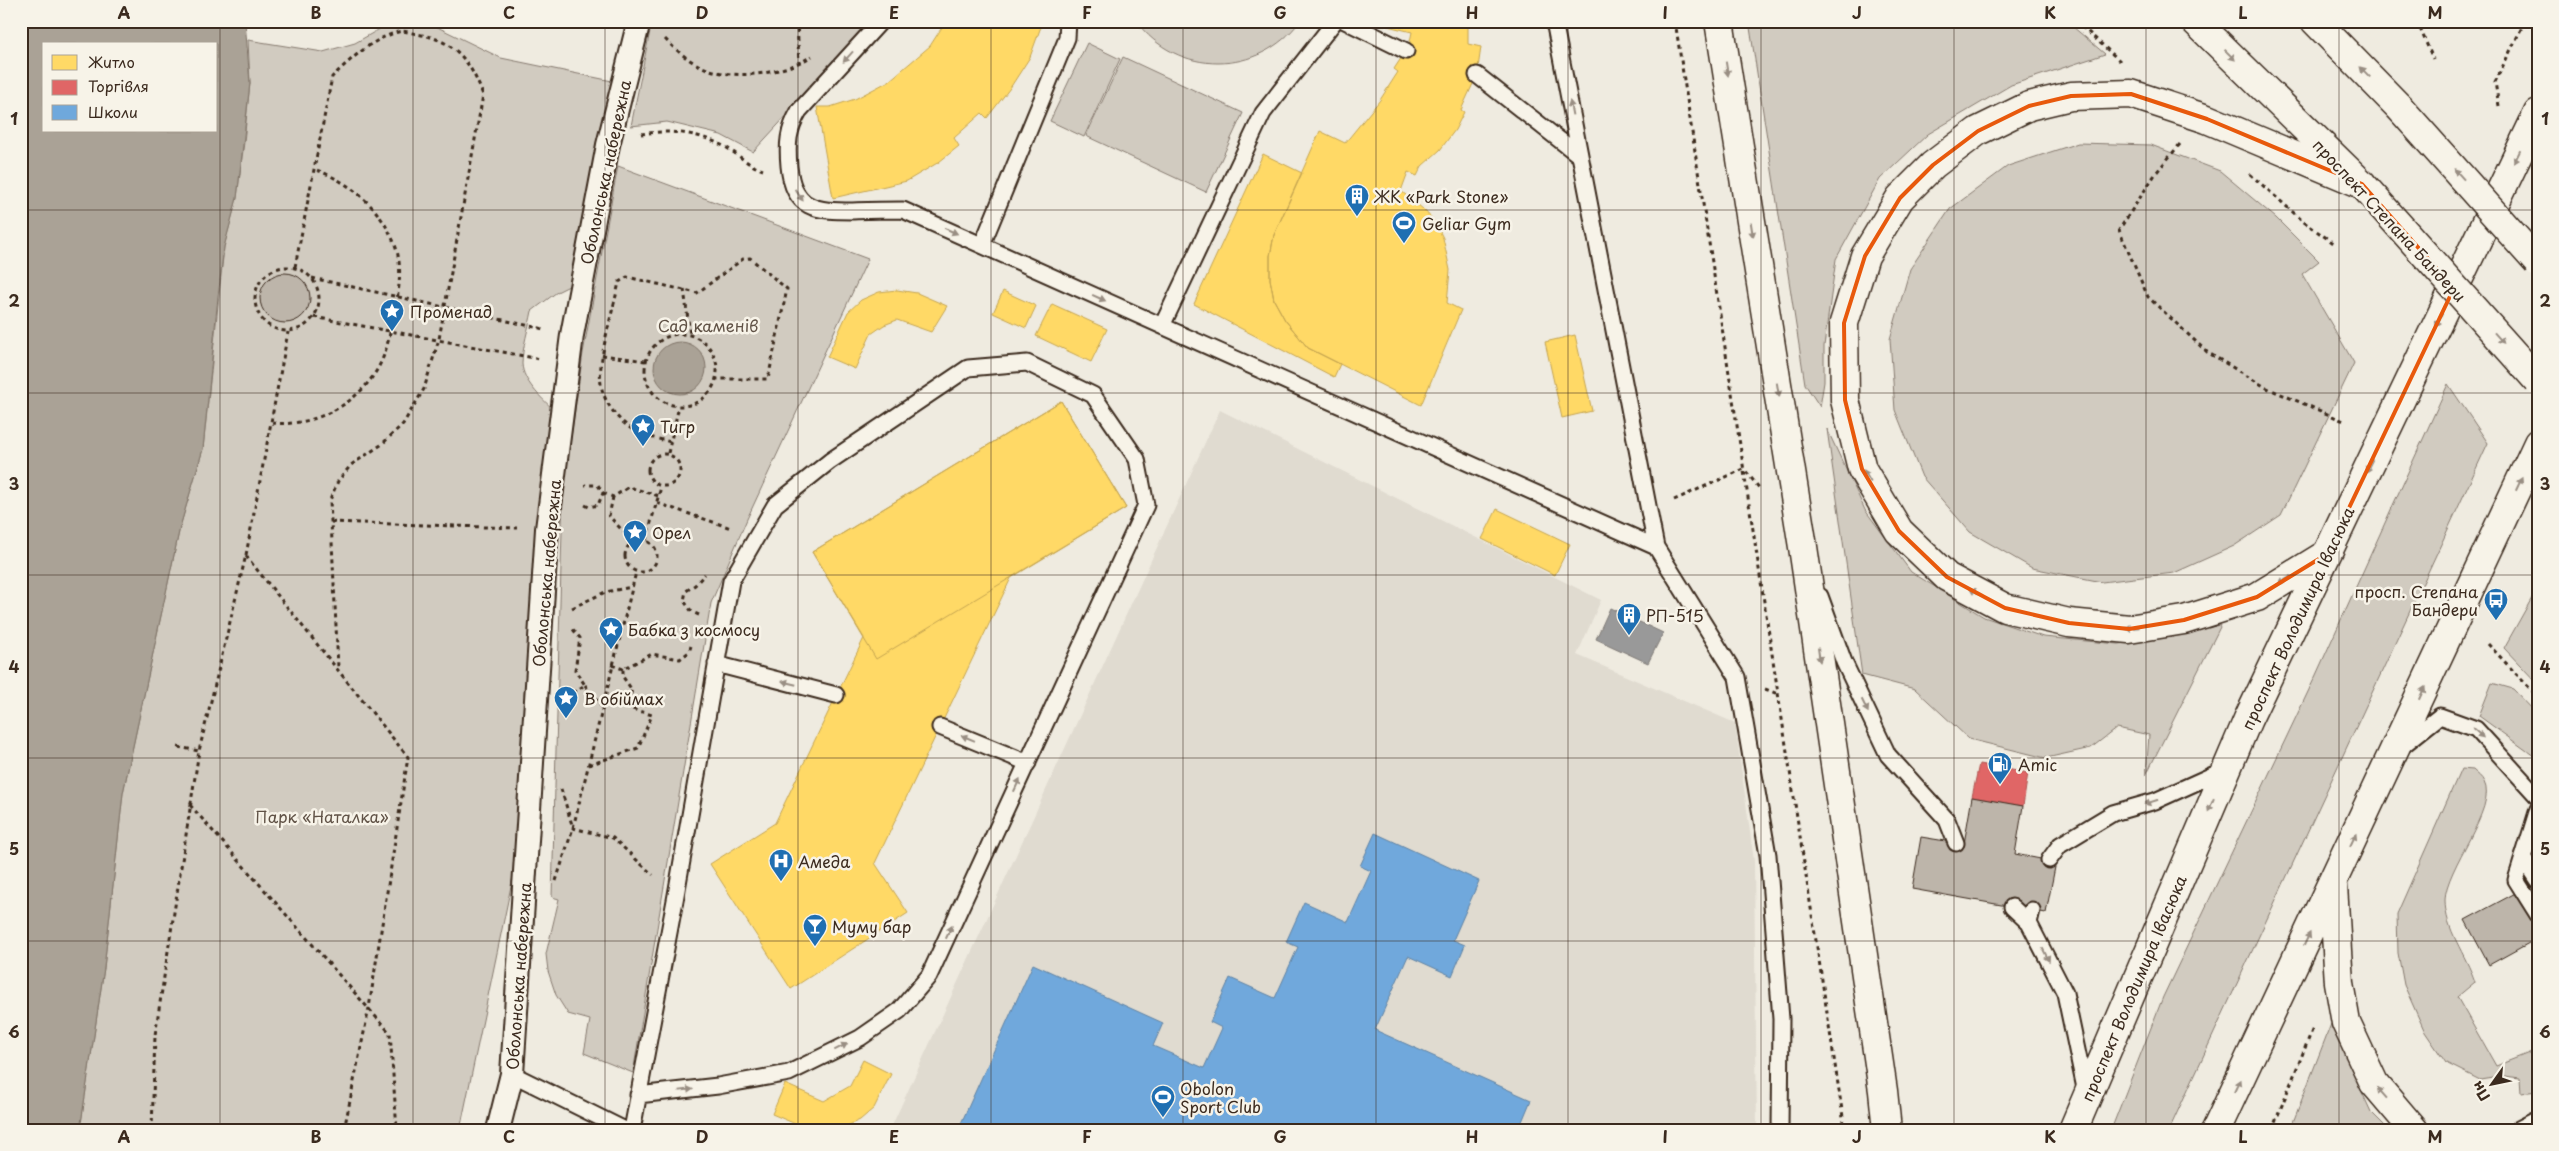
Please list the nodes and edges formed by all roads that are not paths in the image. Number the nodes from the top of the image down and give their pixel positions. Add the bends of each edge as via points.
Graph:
1 (639, 21) edge
2 (881, 21) edge
3 (1068, 21) edge
4 (1334, 21) edge
5 (1345, 21) edge
6 (1554, 21) edge
7 (1719, 21) edge
8 (2195, 21) edge
9 (2315, 21) edge
10 (1406, 51) dead end
11 (1477, 75) dead end
12 (2538, 113) edge
13 (1580, 156) junction
14 (2362, 184) junction
15 (982, 245) junction
16 (2538, 263) edge
17 (1162, 326) junction
18 (2538, 381) edge
19 (2538, 443) edge
20 (1656, 547) junction
21 (1803, 547) junction
22 (2327, 554) junction
23 (716, 664) junction
24 (836, 695) dead end
25 (940, 727) dead end
26 (2394, 753) junction
27 (1028, 762) junction
28 (2227, 768) junction
29 (2538, 797) edge
30 (2538, 809) edge
31 (2534, 835) edge
32 (1956, 843) dead end
33 (2523, 857) junction
34 (2049, 860) dead end
35 (2538, 880) edge
36 (2333, 885) junction
37 (2012, 907) dead end
38 (2538, 915) edge
39 (512, 1074) junction
40 (638, 1095) junction
41 (2087, 1096) junction
42 (2538, 1119) edge
43 (498, 1130) edge
44 (625, 1130) edge
45 (632, 1130) edge
46 (1780, 1130) edge
47 (1887, 1130) edge
48 (2073, 1130) edge
49 (2216, 1130) edge
50 (2414, 1130) edge
51 (2516, 1130) edge

1 - 39 street, Оболонська набережна via 608,146 570,351 547,529
2 -> 15 lane via 799,111 791,124 786,141 790,178 797,194 807,205 822,211 903,210
3 - 15 lane via 1067,38
4 - 17 lane via 1263,113
5 - 10 lane
13 -> 6 lane
7 -> 21 main road
8 -> 14 main road, проспект Степана Бандери
16 -> 9 main road, bridge via 2399,107
11 - 13 lane
12 -> 22 main road, проспект Володимира Івасюка
13 - 20 lane
14 -> 18 main road, проспект Степана Бандери, bridge
22 -> 14 main road via 2257,597 2184,620 2129,630 2070,623 2005,608 1947,577 1899,531 1862,469 1845,400 1844,322 1865,256 1900,198 1933,165 1978,131 2029,106 2071,96 2131,94 2207,119
15 -> 17 lane
17 - 20 lane
26 -> 19 main road
20 - 46 lane via 1737,678 1768,855 1781,1019
21 -> 32 lane via 1844,662 1888,755 1947,820
21 -> 47 main road
22 - 28 main road, проспект Володимира Івасюка
24 -> 23 lane
23 - 27 lane via 731,581 775,505 830,461 968,368 1028,363 1093,396 1137,459 1146,505
23 - 40 lane
27 -> 25 lane
26 -> 29 lane via 2440,716 2462,722 2476,729
36 -> 26 main road
40 -> 27 lane via 718,1086 789,1073 860,1038 898,1011 929,976
28 -> 34 lane via 2155,801 2113,813 2060,845
28 -> 41 main road, проспект Володимира Івасюка
30 - 31 lane
31 - 33 lane
33 - 35 lane
33 - 38 lane via 2516,880
49 -> 36 main road
50 -> 36 main road via 2374,1083 2346,1023 2339,983
37 -> 41 lane via 2031,917 2066,993
39 - 43 street, Оболонська набережна
39 - 44 lane
40 - 45 lane
41 - 48 main road, проспект Володимира Івасюка
42 - 51 lane

